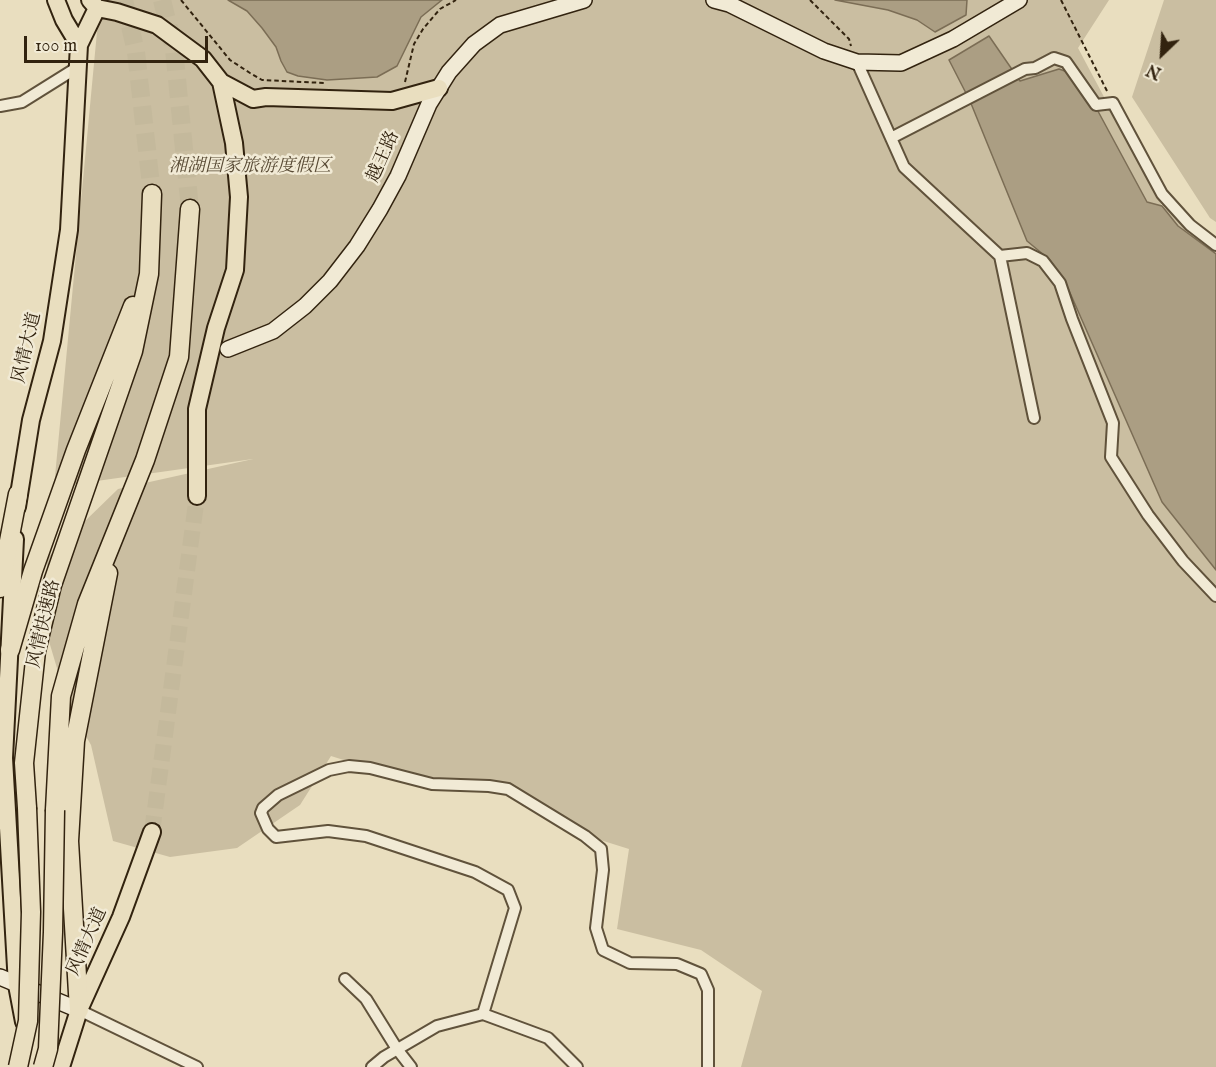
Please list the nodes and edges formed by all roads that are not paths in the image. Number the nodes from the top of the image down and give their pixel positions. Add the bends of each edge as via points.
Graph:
1 (56, 0) edge
2 (584, 0) edge
3 (714, 0) edge
4 (1019, 0) edge
5 (93, 4) edge
6 (79, 45) junction
7 (856, 62) junction
8 (78, 67) junction
9 (221, 82) junction
10 (439, 88) junction
11 (260, 98) junction
12 (0, 106) edge
13 (891, 138) junction
14 (234, 143) junction
15 (190, 209) tunnel mouth
16 (1216, 245) edge
17 (1000, 256) junction
18 (228, 349) dead end
19 (1034, 418) dead end
20 (18, 494) junction
21 (197, 496) tunnel mouth
22 (117, 530) junction
23 (0, 588) edge
24 (1216, 596) edge
25 (10, 650) junction
26 (152, 832) tunnel mouth
27 (0, 977) edge
28 (345, 979) dead end
29 (17, 985) junction
30 (43, 995) junction
31 (79, 1010) junction
32 (483, 1014) junction
33 (397, 1049) junction
34 (17, 1067) edge
35 (41, 1067) edge
36 (61, 1067) edge
37 (197, 1067) edge
38 (372, 1067) edge
39 (411, 1067) edge
40 (577, 1067) edge
41 (708, 1067) edge

1 - 6 main road
2 - 10 main road, 越王路 via 500,25 474,44
3 - 7 main road
4 - 7 main road via 953,39 901,63
5 - 6 main road
5 - 9 main road via 157,26 203,59
6 - 8 main road, 风情大道
7 - 13 street
8 - 12 street via 22,102
8 - 20 main road, 风情大道 via 69,230 52,341 31,420
9 - 11 main road
9 - 14 main road
10 - 11 main road via 392,101
10 - 18 main road, 越王路 via 380,209 330,281 273,331
11 - 14 main road via 233,111
13 - 16 street via 1054,58 1066,62 1096,105 1113,104 1162,194 1190,225
13 - 17 street via 904,167
14 - 21 main road via 239,197 235,270 216,328 197,409
15 - 22 highway, 风情快速路 via 179,357
17 - 19 street
17 - 24 street via 1027,253 1043,261 1060,283 1113,423 1111,457 1162,534
20 - 23 highway
20 - 25 main road, 风情大道
22 - 31 highway via 75,741 69,841
22 - 35 highway, 风情快速路, bridge via 87,604 61,696 48,1049
25 - 29 main road, 风情大道 via 4,758
25 - 34 highway, 风情快速路, bridge via 76,450 134,305 152,194 149,274 133,351 52,585 36,651 24,763 31,912 27,1021
26 - 31 main road, 风情大道 via 121,917
27 - 29 main road
28 - 33 street via 366,999
29 - 30 main road
29 - 34 main road, 风情大道 via 24,1022
30 - 31 main road
30 - 35 main road
31 - 36 main road, 风情大道
31 - 37 street
32 - 33 street via 436,1026
32 - 40 street via 548,1038
32 - 41 street via 515,908 508,890 475,872 366,836 328,831 276,837 267,829 263,808 278,795 329,770 349,766 432,784 508,789 601,849 603,870 596,928 603,950 630,963 677,964 701,974 708,990
33 - 38 street
33 - 39 street

